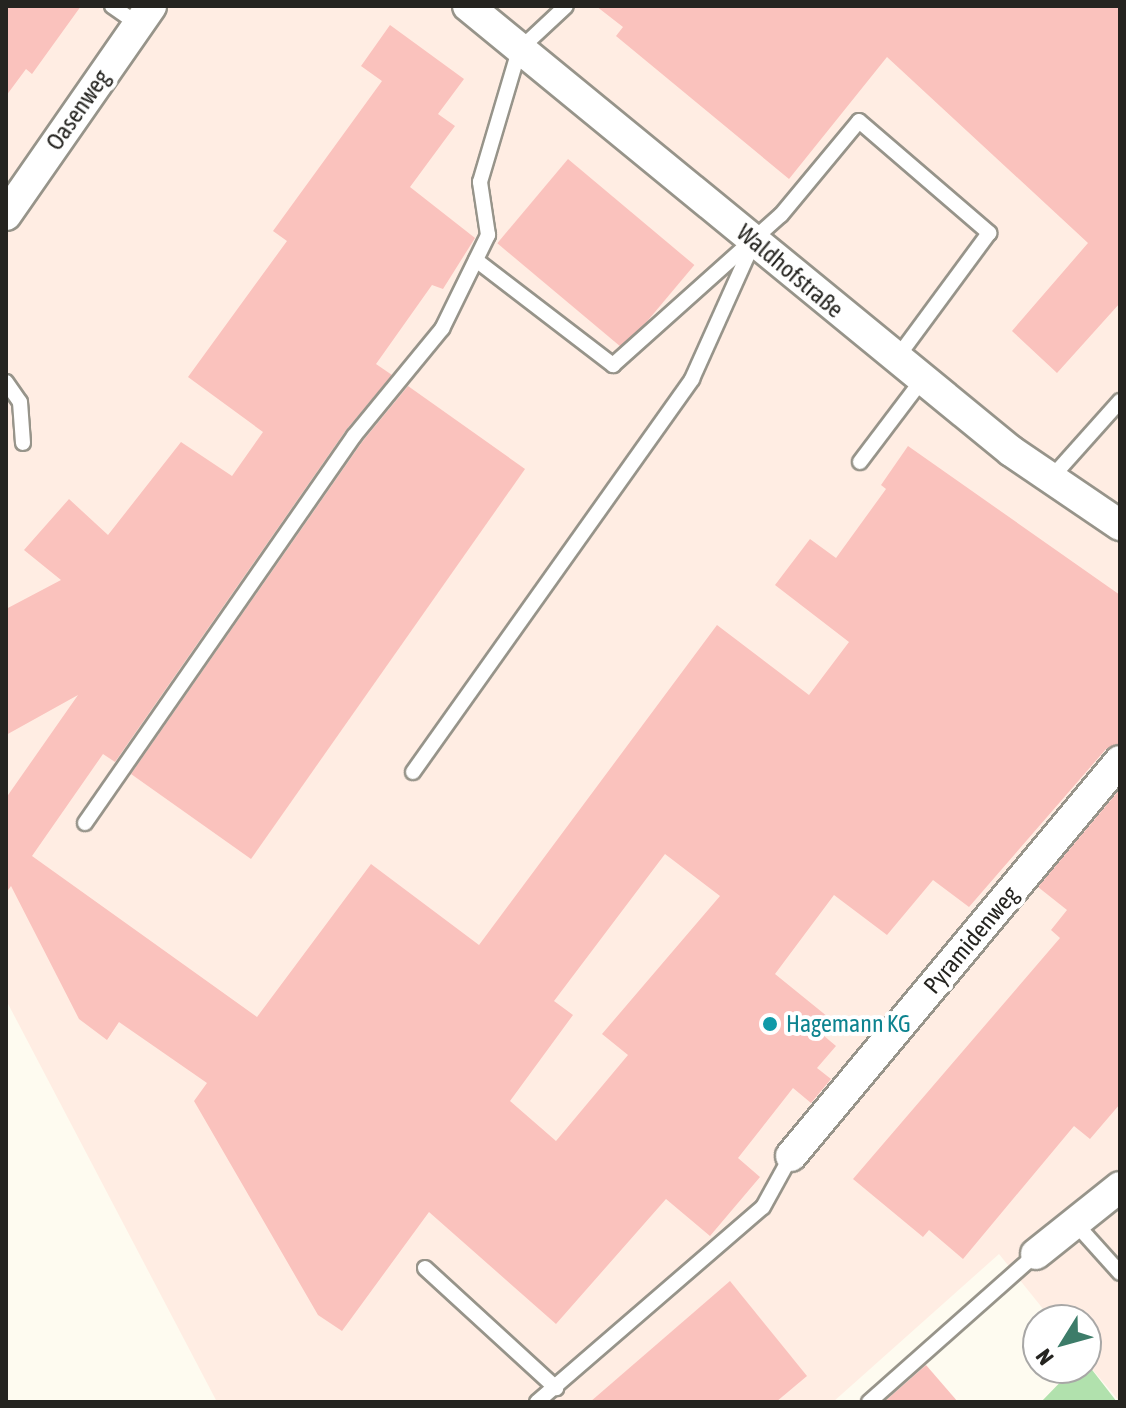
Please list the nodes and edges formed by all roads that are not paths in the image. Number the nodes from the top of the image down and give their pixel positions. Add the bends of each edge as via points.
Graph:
1 (112, 6) edge
2 (468, 6) edge
3 (566, 6) edge
4 (144, 15) edge
5 (519, 50) junction
6 (6, 215) edge
7 (754, 239) junction
8 (476, 260) junction
9 (897, 358) junction
10 (922, 380) junction
11 (6, 382) edge
12 (1120, 401) edge
13 (23, 443) dead end
14 (860, 462) dead end
15 (1052, 477) junction
16 (1120, 525) edge
17 (1120, 761) edge
18 (413, 772) dead end
19 (85, 823) dead end
20 (791, 1156) joint
21 (1120, 1187) edge
22 (1075, 1223) junction
23 (1036, 1254) joint
24 (425, 1268) dead end
25 (1117, 1273) edge
26 (1120, 1289) edge
27 (556, 1388) junction
28 (537, 1402) edge
29 (869, 1402) edge

1 - 4 lane
2 - 5 street, Waldhofstraße
3 - 5 lane
4 - 6 street, Oasenweg
5 - 7 street, Waldhofstraße
5 - 8 lane via 480,182 488,235
7 - 8 lane via 613,365
7 - 9 street, Waldhofstraße
7 - 9 lane via 859,121 989,233
7 - 18 lane via 692,379
8 - 19 lane via 442,329 354,436
9 - 10 street, Waldhofstraße
10 - 14 lane
10 - 15 street, Waldhofstraße
11 - 13 lane via 20,402
12 - 15 lane
15 - 16 street, Waldhofstraße
17 - 20 street, Pyramidenweg
20 - 27 lane via 763,1207
21 - 22 street
22 - 23 street
22 - 25 lane
23 - 29 lane
24 - 27 lane
25 - 26 lane
27 - 28 lane

